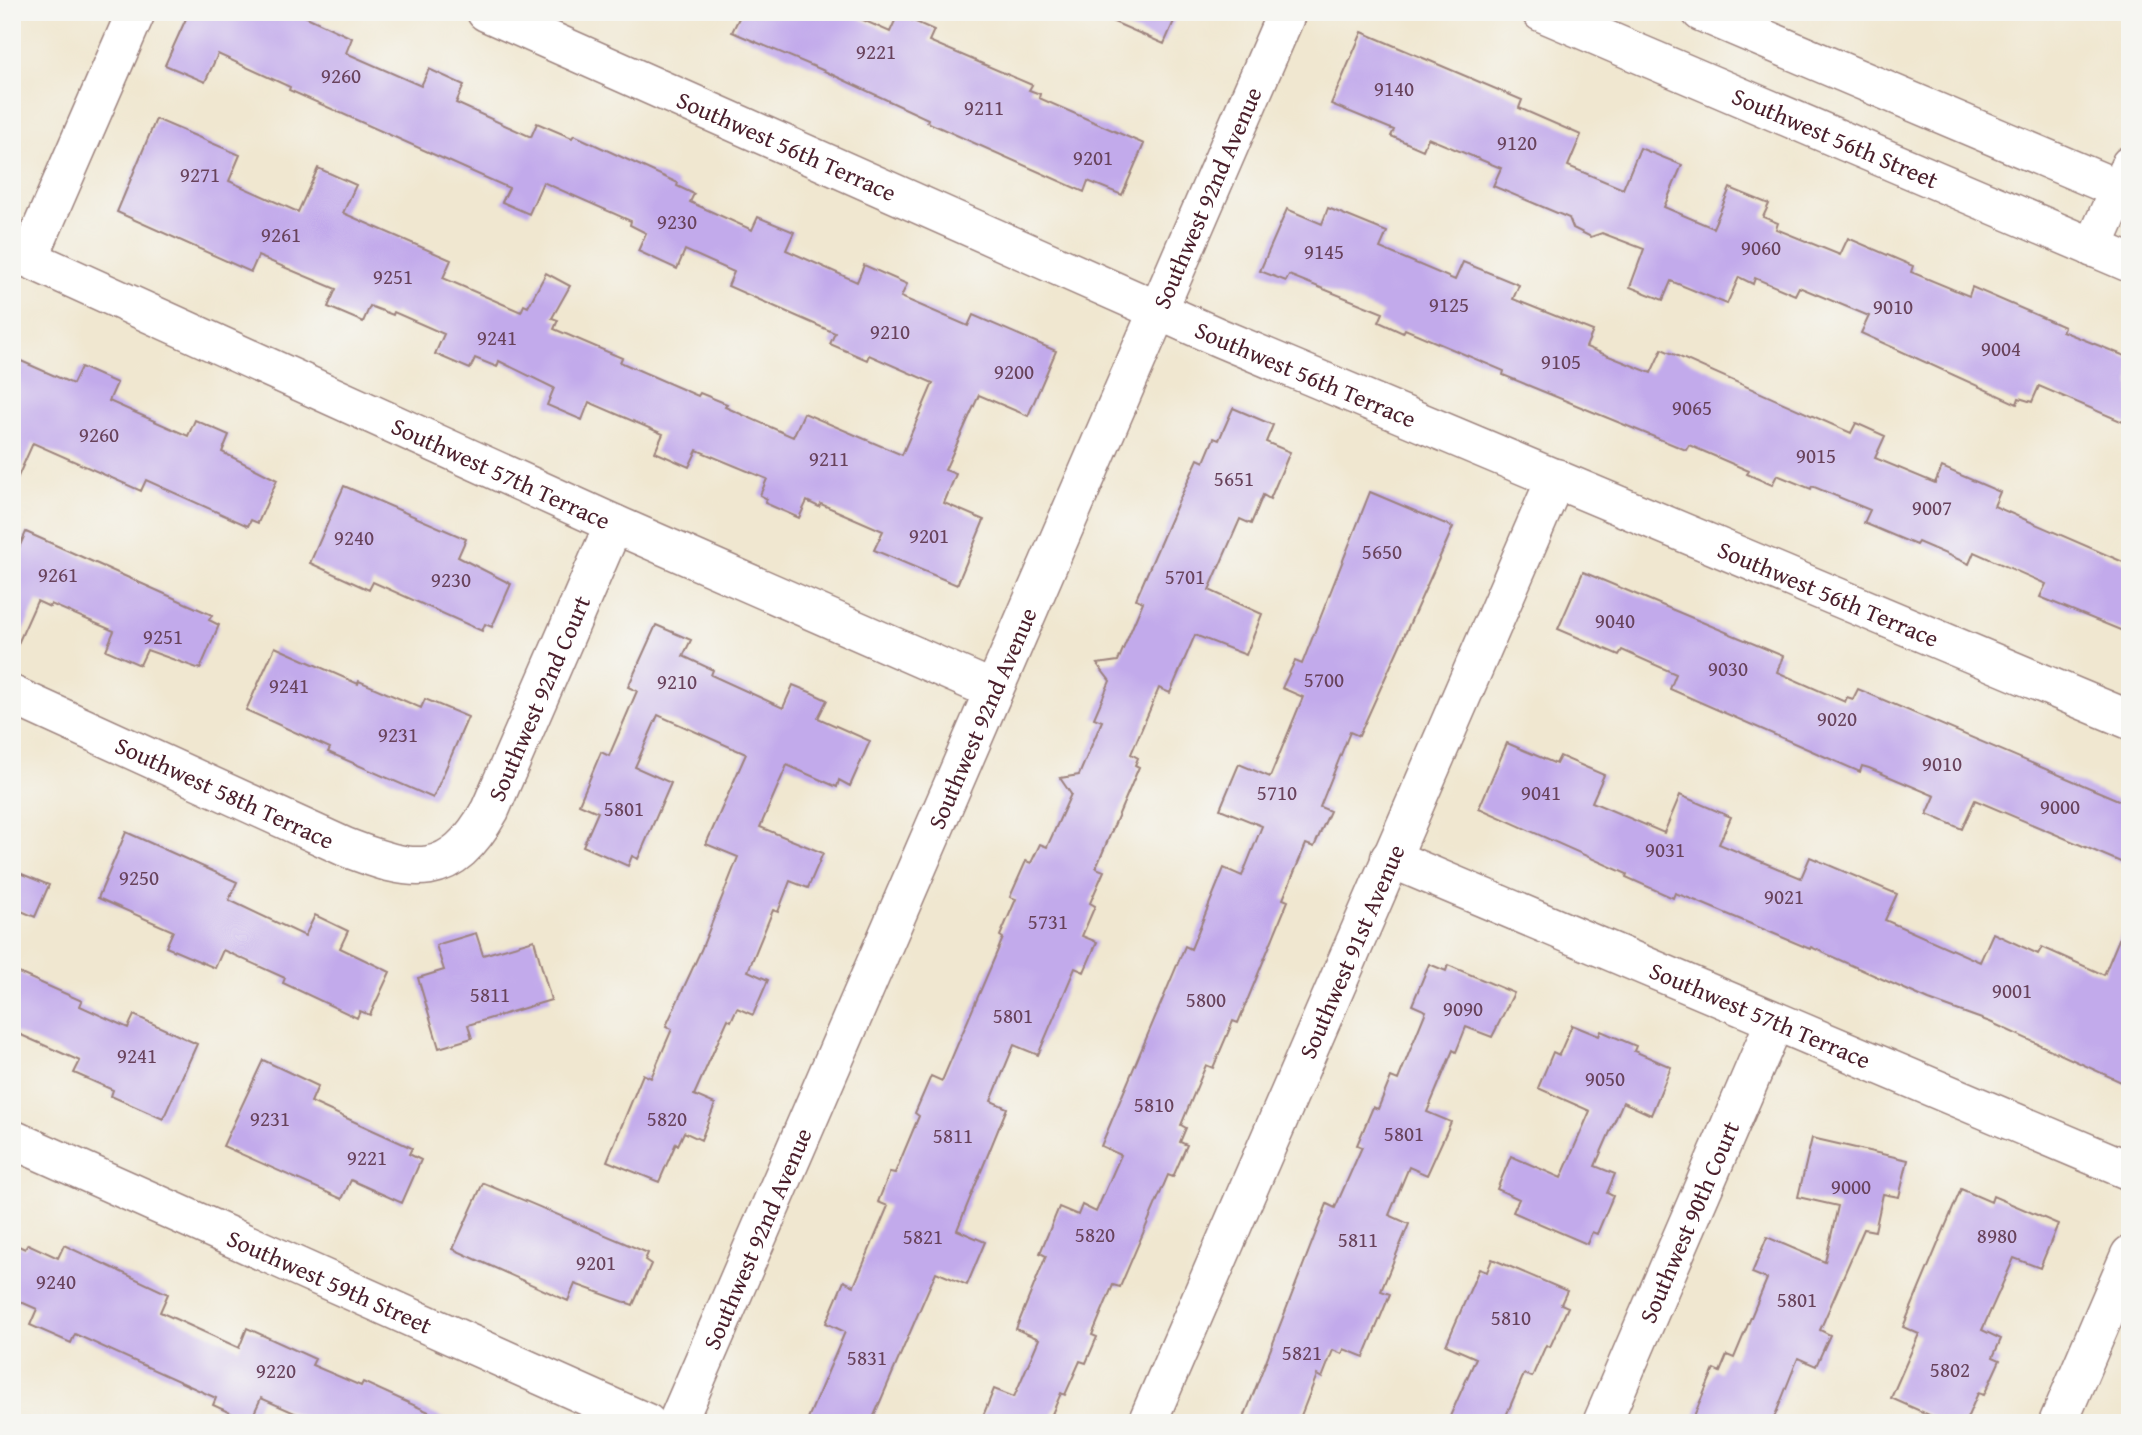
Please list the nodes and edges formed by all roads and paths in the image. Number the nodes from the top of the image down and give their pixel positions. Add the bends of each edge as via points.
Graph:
1 (136, 12) edge
2 (486, 12) edge
3 (1287, 12) edge
4 (1541, 12) edge
5 (1701, 12) edge
6 (1746, 21) edge
7 (2126, 183) edge
8 (2093, 248) junction
9 (21, 255) edge
10 (2130, 263) edge
11 (1157, 310) junction
12 (1556, 478) junction
13 (614, 524) junction
14 (993, 691) junction
15 (12, 695) edge
16 (2130, 720) edge
17 (1390, 858) junction
18 (446, 862) joint
19 (1775, 1021) junction
20 (12, 1139) edge
21 (2130, 1171) edge
22 (2130, 1255) edge
23 (647, 1423) edge
24 (677, 1423) edge
25 (1147, 1423) edge
26 (1602, 1423) edge
27 (2058, 1423) edge

1 - 9 street
2 - 11 street, Southwest 56th Terrace
3 - 11 street, Southwest 92nd Avenue
4 - 8 street, Southwest 56th Street
5 - 6 street
6 - 7 street
7 - 8 street
8 - 10 street, Southwest 56th Street
9 - 13 street, Southwest 57th Terrace
11 - 12 street, Southwest 56th Terrace
11 - 14 street, Southwest 92nd Avenue
12 - 16 street, Southwest 56th Terrace
12 - 17 street, Southwest 91st Avenue
13 - 14 street, Southwest 57th Terrace
13 - 18 street, Southwest 92nd Court via 490,810 466,847
14 - 24 street, Southwest 92nd Avenue
15 - 18 street, Southwest 58th Terrace via 363,854 415,866
17 - 19 street, Southwest 57th Terrace
17 - 25 street, Southwest 91st Avenue
19 - 21 street, Southwest 57th Terrace
19 - 26 street, Southwest 90th Court
20 - 23 street, Southwest 59th Street
22 - 27 street

